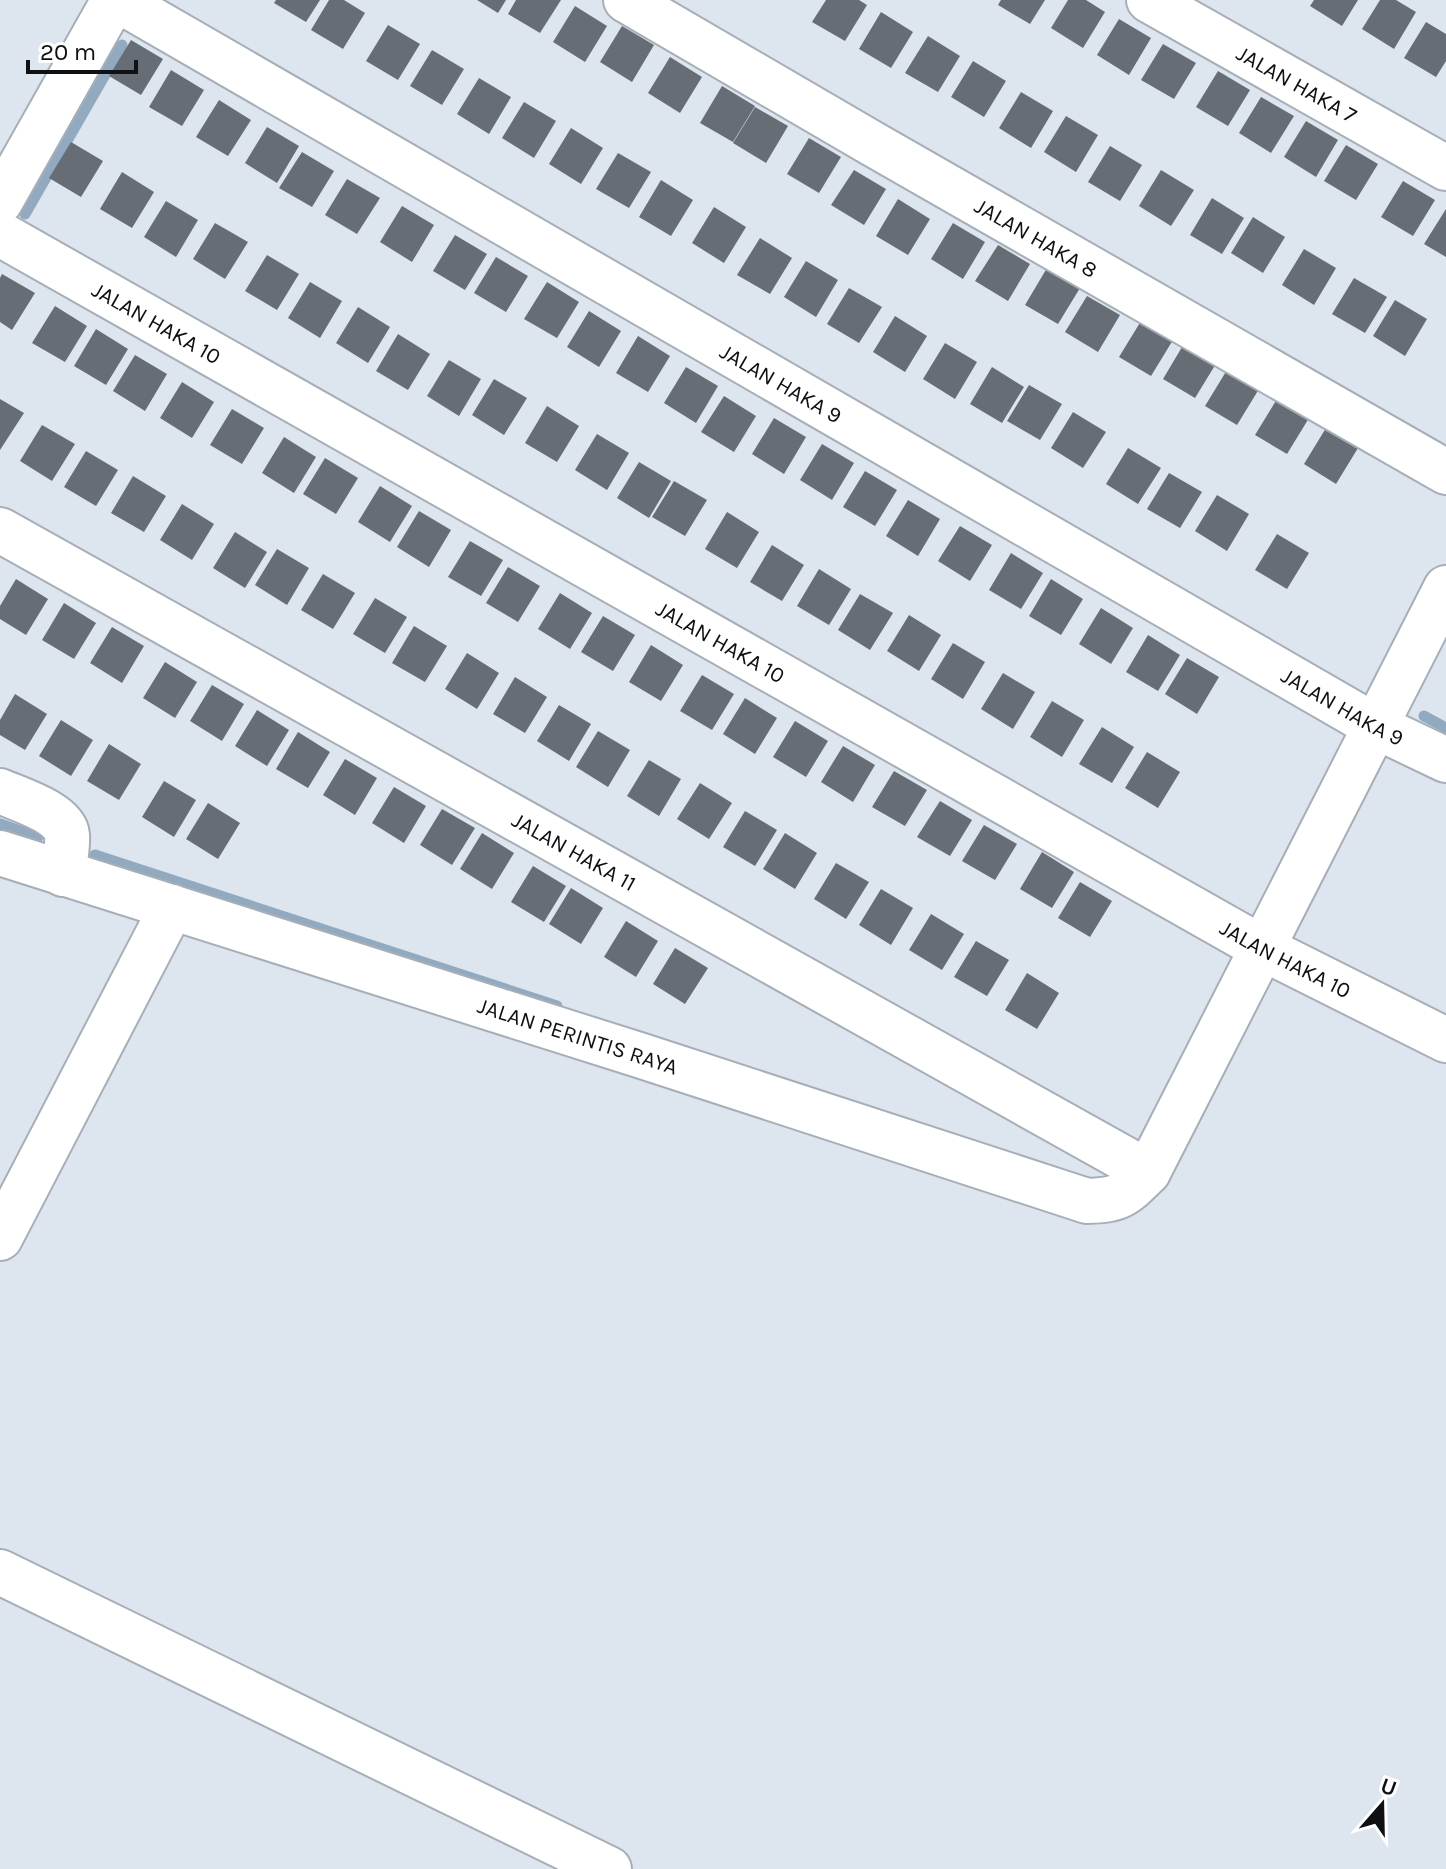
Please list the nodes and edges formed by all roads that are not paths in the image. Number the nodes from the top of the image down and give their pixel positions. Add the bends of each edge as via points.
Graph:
1 (116, 0) edge
2 (626, 0) edge
3 (1149, 0) edge
4 (1446, 168) edge
5 (0, 202) edge
6 (0, 234) edge
7 (1446, 472) edge
8 (0, 530) edge
9 (1446, 588) edge
10 (1375, 726) junction
11 (1446, 760) edge
12 (0, 791) edge
13 (0, 853) edge
14 (63, 874) junction
15 (172, 907) junction
16 (1264, 949) junction
17 (1446, 1040) edge
18 (1148, 1172) junction
19 (0, 1238) edge
20 (0, 1572) edge
21 (609, 1869) edge

1 - 5 street
1 - 10 street, JALAN HAKA 9
2 - 7 street, JALAN HAKA 8
3 - 4 street, JALAN HAKA 7
6 - 16 street, JALAN HAKA 10
8 - 18 street, JALAN HAKA 11
9 - 10 street
10 - 11 street, JALAN HAKA 9
10 - 16 street
12 - 14 street via 63,822
13 - 14 street, JALAN PERINTIS RAYA
14 - 15 street, JALAN PERINTIS RAYA
15 - 18 street, JALAN PERINTIS RAYA via 1087,1201 1114,1200
15 - 19 street
16 - 17 street, JALAN HAKA 10
16 - 18 street
20 - 21 street

